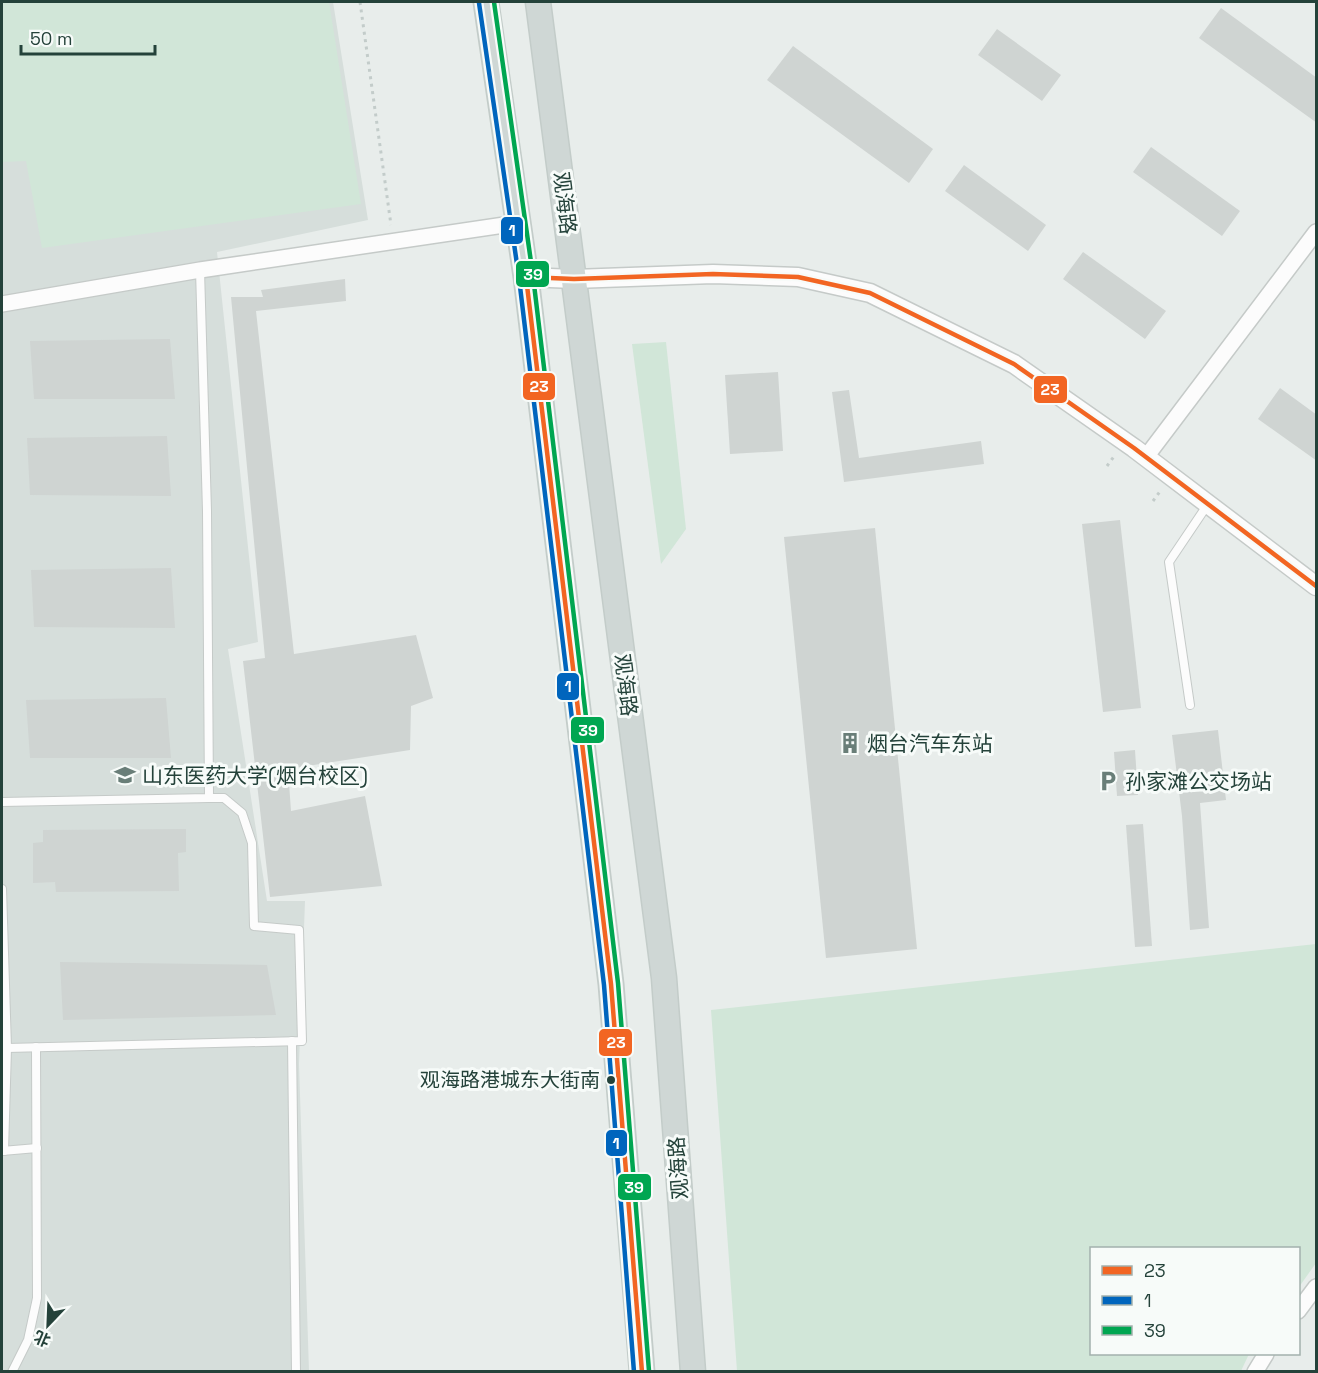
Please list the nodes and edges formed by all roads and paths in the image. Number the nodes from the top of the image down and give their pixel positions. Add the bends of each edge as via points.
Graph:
1 (360, 2) edge
2 (486, 2) edge
3 (538, 2) edge
4 (518, 223) junction
5 (391, 225) dead end
6 (1317, 232) edge
7 (200, 270) junction
8 (526, 277) junction
9 (574, 279) junction
10 (2, 304) edge
11 (1146, 457) junction
12 (1208, 503) junction
13 (1317, 586) edge
14 (1190, 705) dead end
15 (209, 798) junction
16 (2, 802) edge
17 (2, 890) edge
18 (292, 1041) junction
19 (36, 1047) junction
20 (7, 1048) junction
21 (37, 1148) junction
22 (3, 1151) edge
23 (1317, 1287) edge
24 (1300, 1310) edge
25 (1265, 1355) edge
26 (12, 1371) edge
27 (296, 1371) edge
28 (642, 1371) edge
29 (693, 1371) edge
30 (1255, 1371) edge

1 - 5 path
2 - 4 main road
3 - 9 main road, 观海路
4 - 7 street
4 - 8 main road
6 - 11 street
7 - 10 street
7 - 15 lane
8 - 9 street
8 - 28 main road via 611,984
9 - 11 street via 713,274 798,277 870,293 1014,364
9 - 29 main road, 观海路 via 664,978
11 - 12 street
12 - 13 street
12 - 14 lane via 1169,562
15 - 16 lane
15 - 18 lane via 224,798 242,813 252,843 254,926 299,930 302,1041
17 - 20 lane
18 - 19 lane
18 - 27 lane
19 - 20 lane
19 - 21 lane
20 - 22 lane
21 - 22 lane
21 - 26 lane via 37,1298 28,1340
23 - 24 street
25 - 30 street

